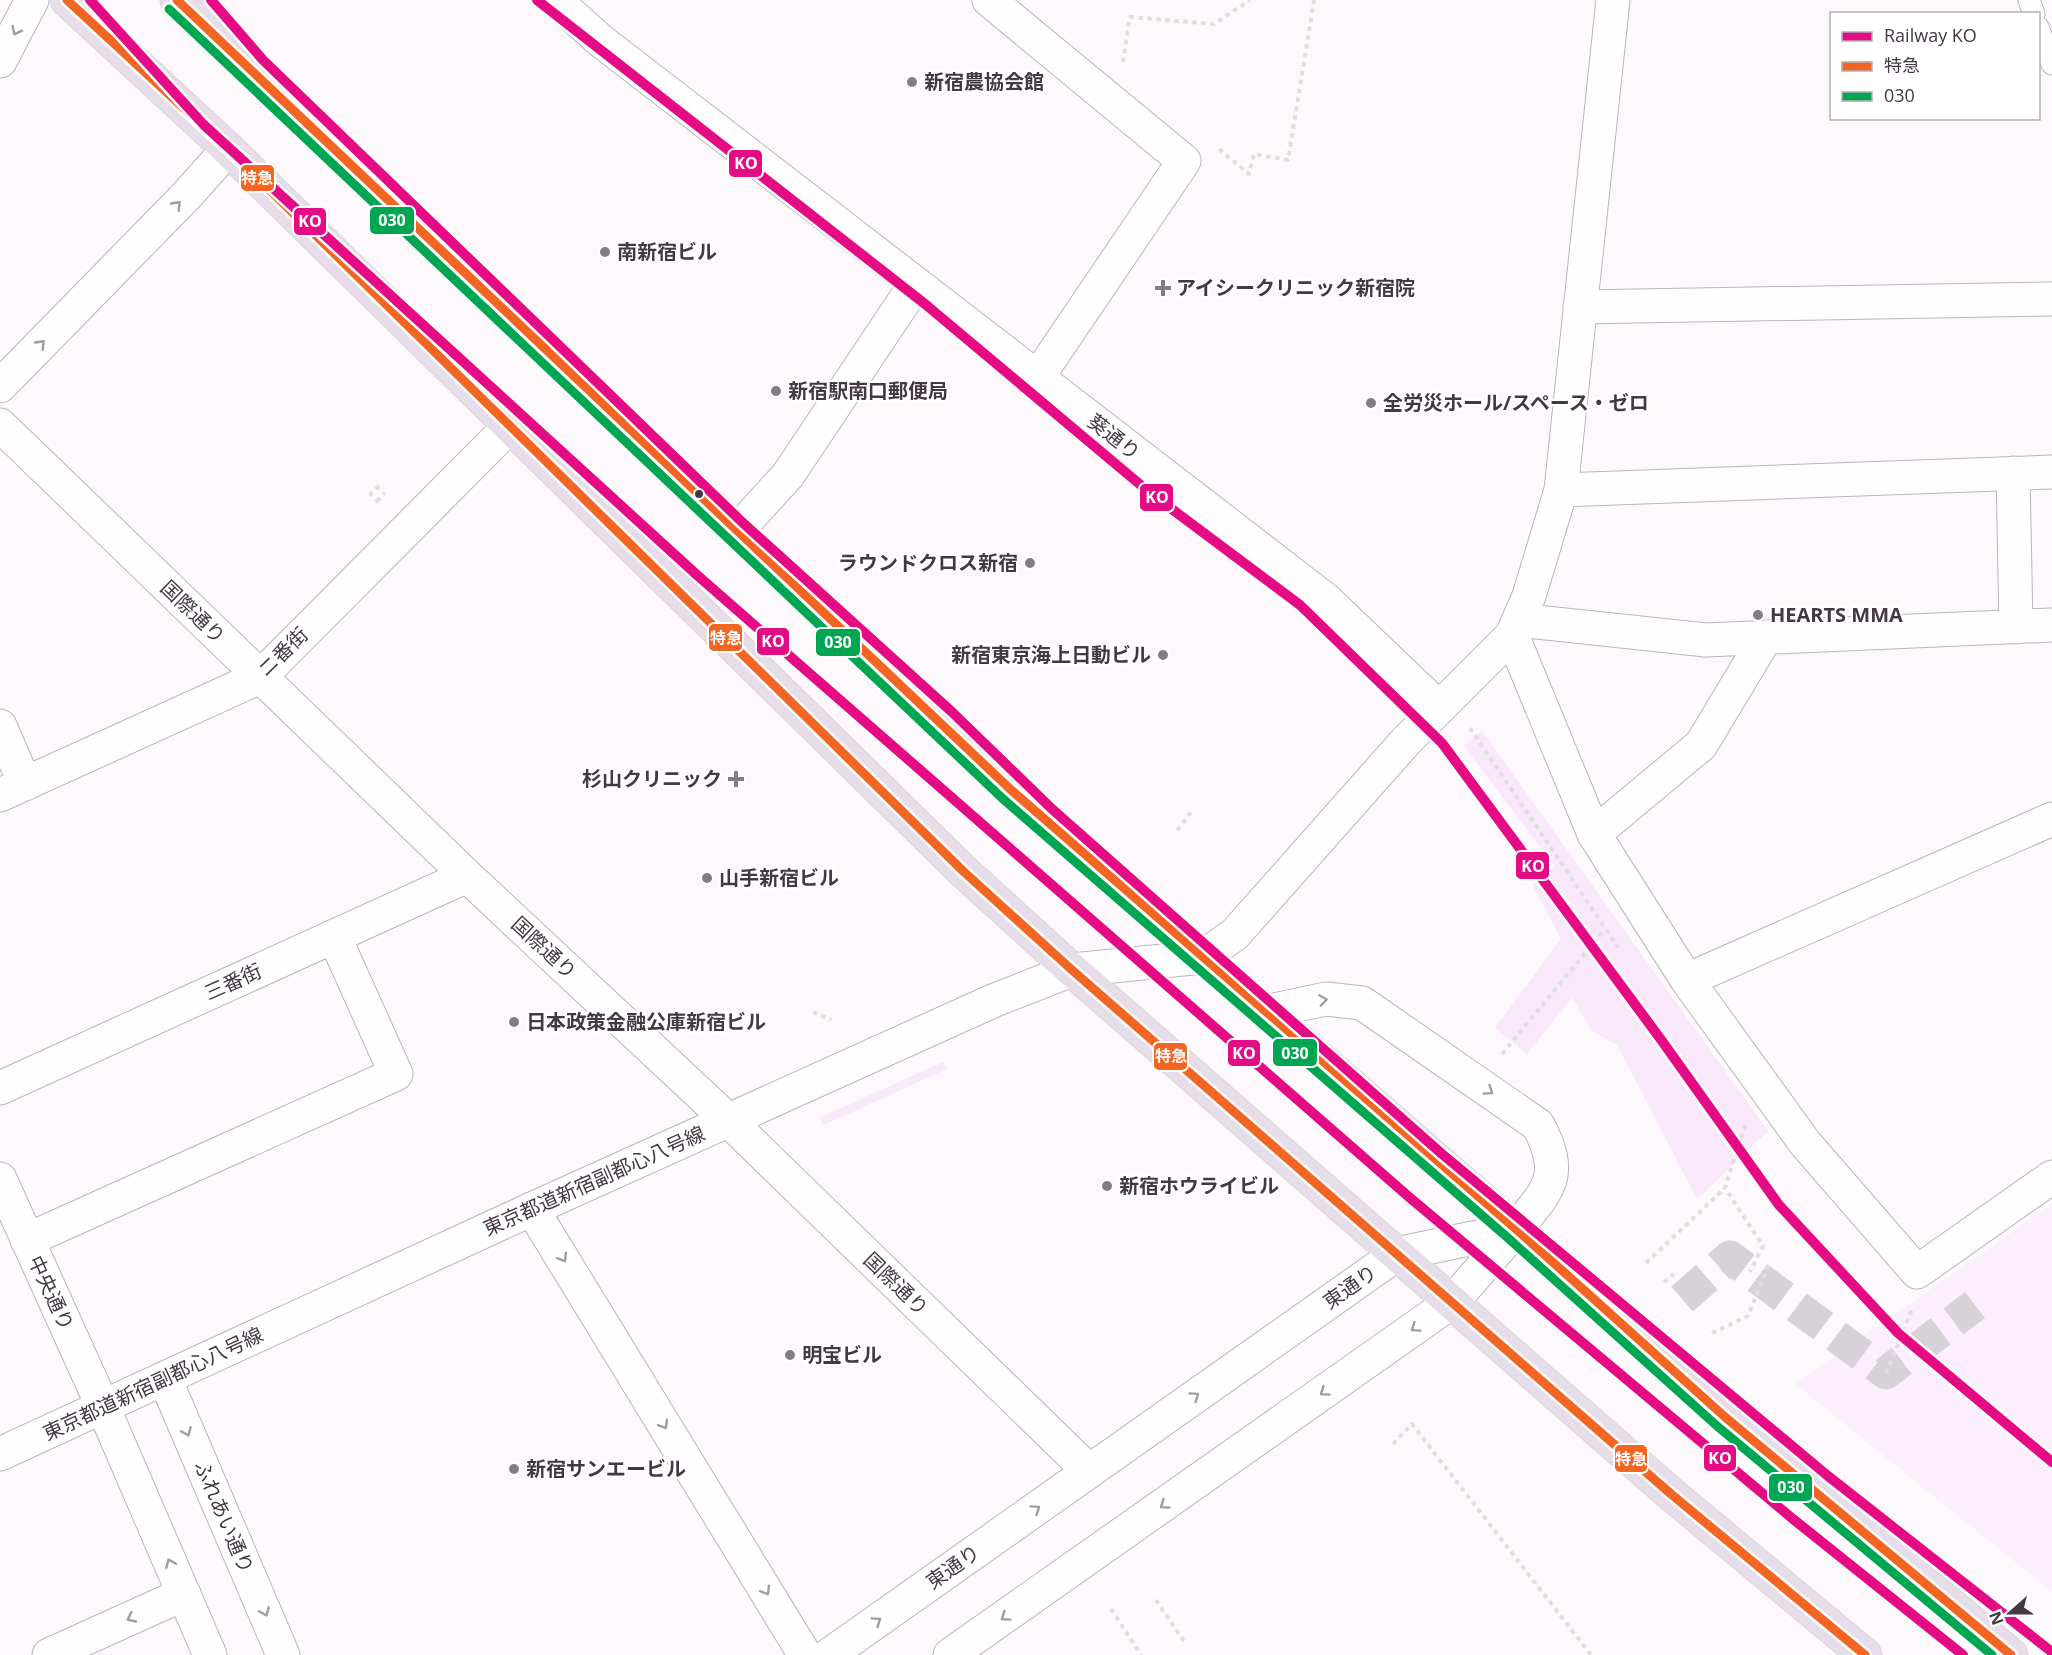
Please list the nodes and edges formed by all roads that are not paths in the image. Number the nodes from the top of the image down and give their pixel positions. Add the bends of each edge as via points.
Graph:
1 (32, 0) edge
2 (67, 0) edge
3 (177, 0) edge
4 (555, 0) edge
5 (989, 0) edge
6 (1613, 0) edge
7 (2040, 32) edge
8 (0, 61) edge
9 (2052, 64) edge
10 (228, 149) junction
11 (915, 285) junction
12 (2052, 299) edge
13 (1581, 307) junction
14 (1037, 378) junction
15 (0, 386) edge
16 (509, 427) junction
17 (7, 442) edge
18 (2052, 472) edge
19 (2013, 473) junction
20 (1561, 490) junction
21 (738, 530) junction
22 (2052, 625) edge
23 (2016, 627) junction
24 (1515, 628) junction
25 (1766, 637) junction
26 (260, 677) junction
27 (1452, 714) junction
28 (0, 726) edge
29 (13, 790) edge
30 (2052, 819) edge
31 (1594, 834) junction
32 (467, 876) junction
33 (333, 936) junction
34 (1203, 957) junction
35 (1072, 970) junction
36 (1688, 980) junction
37 (1265, 1012) junction
38 (0, 1088) edge
39 (728, 1120) junction
40 (2052, 1177) edge
41 (0, 1179) edge
42 (532, 1209) junction
43 (1516, 1229) junction
44 (27, 1240) junction
45 (1397, 1254) junction
46 (1453, 1301) junction
47 (165, 1379) junction
48 (103, 1407) junction
49 (0, 1454) edge
50 (1089, 1471) junction
51 (184, 1594) junction
52 (50, 1655) edge
53 (210, 1655) edge
54 (283, 1655) edge
55 (805, 1655) edge
56 (829, 1655) edge
57 (951, 1655) edge
58 (1865, 1655) edge
59 (2012, 1655) edge

1 -> 8 street
2 - 10 highway
3 - 21 highway
4 - 11 street, 葵通り via 601,41
5 - 14 street via 1184,161
6 - 13 street
7 - 9 lane
15 -> 10 street
10 - 16 highway
11 - 14 street, 葵通り
11 - 21 street via 788,475
12 - 13 street
13 - 20 street
14 - 27 street, 葵通り via 1325,599
16 - 26 street, ニ番街
16 - 35 highway via 963,871
17 - 26 street, 国際通り
18 - 19 street
19 - 20 street
19 - 23 street
20 - 24 street via 1529,596
21 - 34 highway via 1010,789
22 - 23 street
23 - 25 street
24 - 25 street via 1706,640
24 - 27 street
24 - 31 street
25 - 31 street via 1701,745
26 - 29 street, ニ番街
26 - 32 street, 国際通り
27 - 34 street via 1235,934
28 - 29 street
30 - 36 street
31 - 36 street
32 - 33 street, 三番街
32 - 39 street, 国際通り
33 - 38 street, 三番街
33 - 44 street via 396,1074
34 - 35 street, 東京都道新宿副都心八号線
34 - 37 highway
35 - 39 street, 東京都道新宿副都心八号線 via 995,1000
35 - 45 highway
36 - 40 street via 1804,1143 1917,1272
37 - 43 highway
37 -> 43 street via 1326,999 1362,1003 1538,1125 1554,1166 1541,1199
39 - 42 street, 東京都道新宿副都心八号線
39 - 50 street, 国際通り
41 - 44 street, 中央通り
42 - 47 street, 東京都道新宿副都心八号線
42 -> 55 street
43 - 45 street, 東通り
43 - 46 street
43 - 59 highway via 1725,1417
44 - 48 street, 中央通り
45 - 46 highway
50 -> 45 street, 東通り
46 -> 57 street
46 - 58 highway via 1671,1494
47 - 48 street, 東京都道新宿副都心八号線
47 -> 54 street, ふれあい通り
48 - 49 street, 東京都道新宿副都心八号線
51 -> 48 street
56 -> 50 street, 東通り
51 -> 52 street
51 - 53 street

